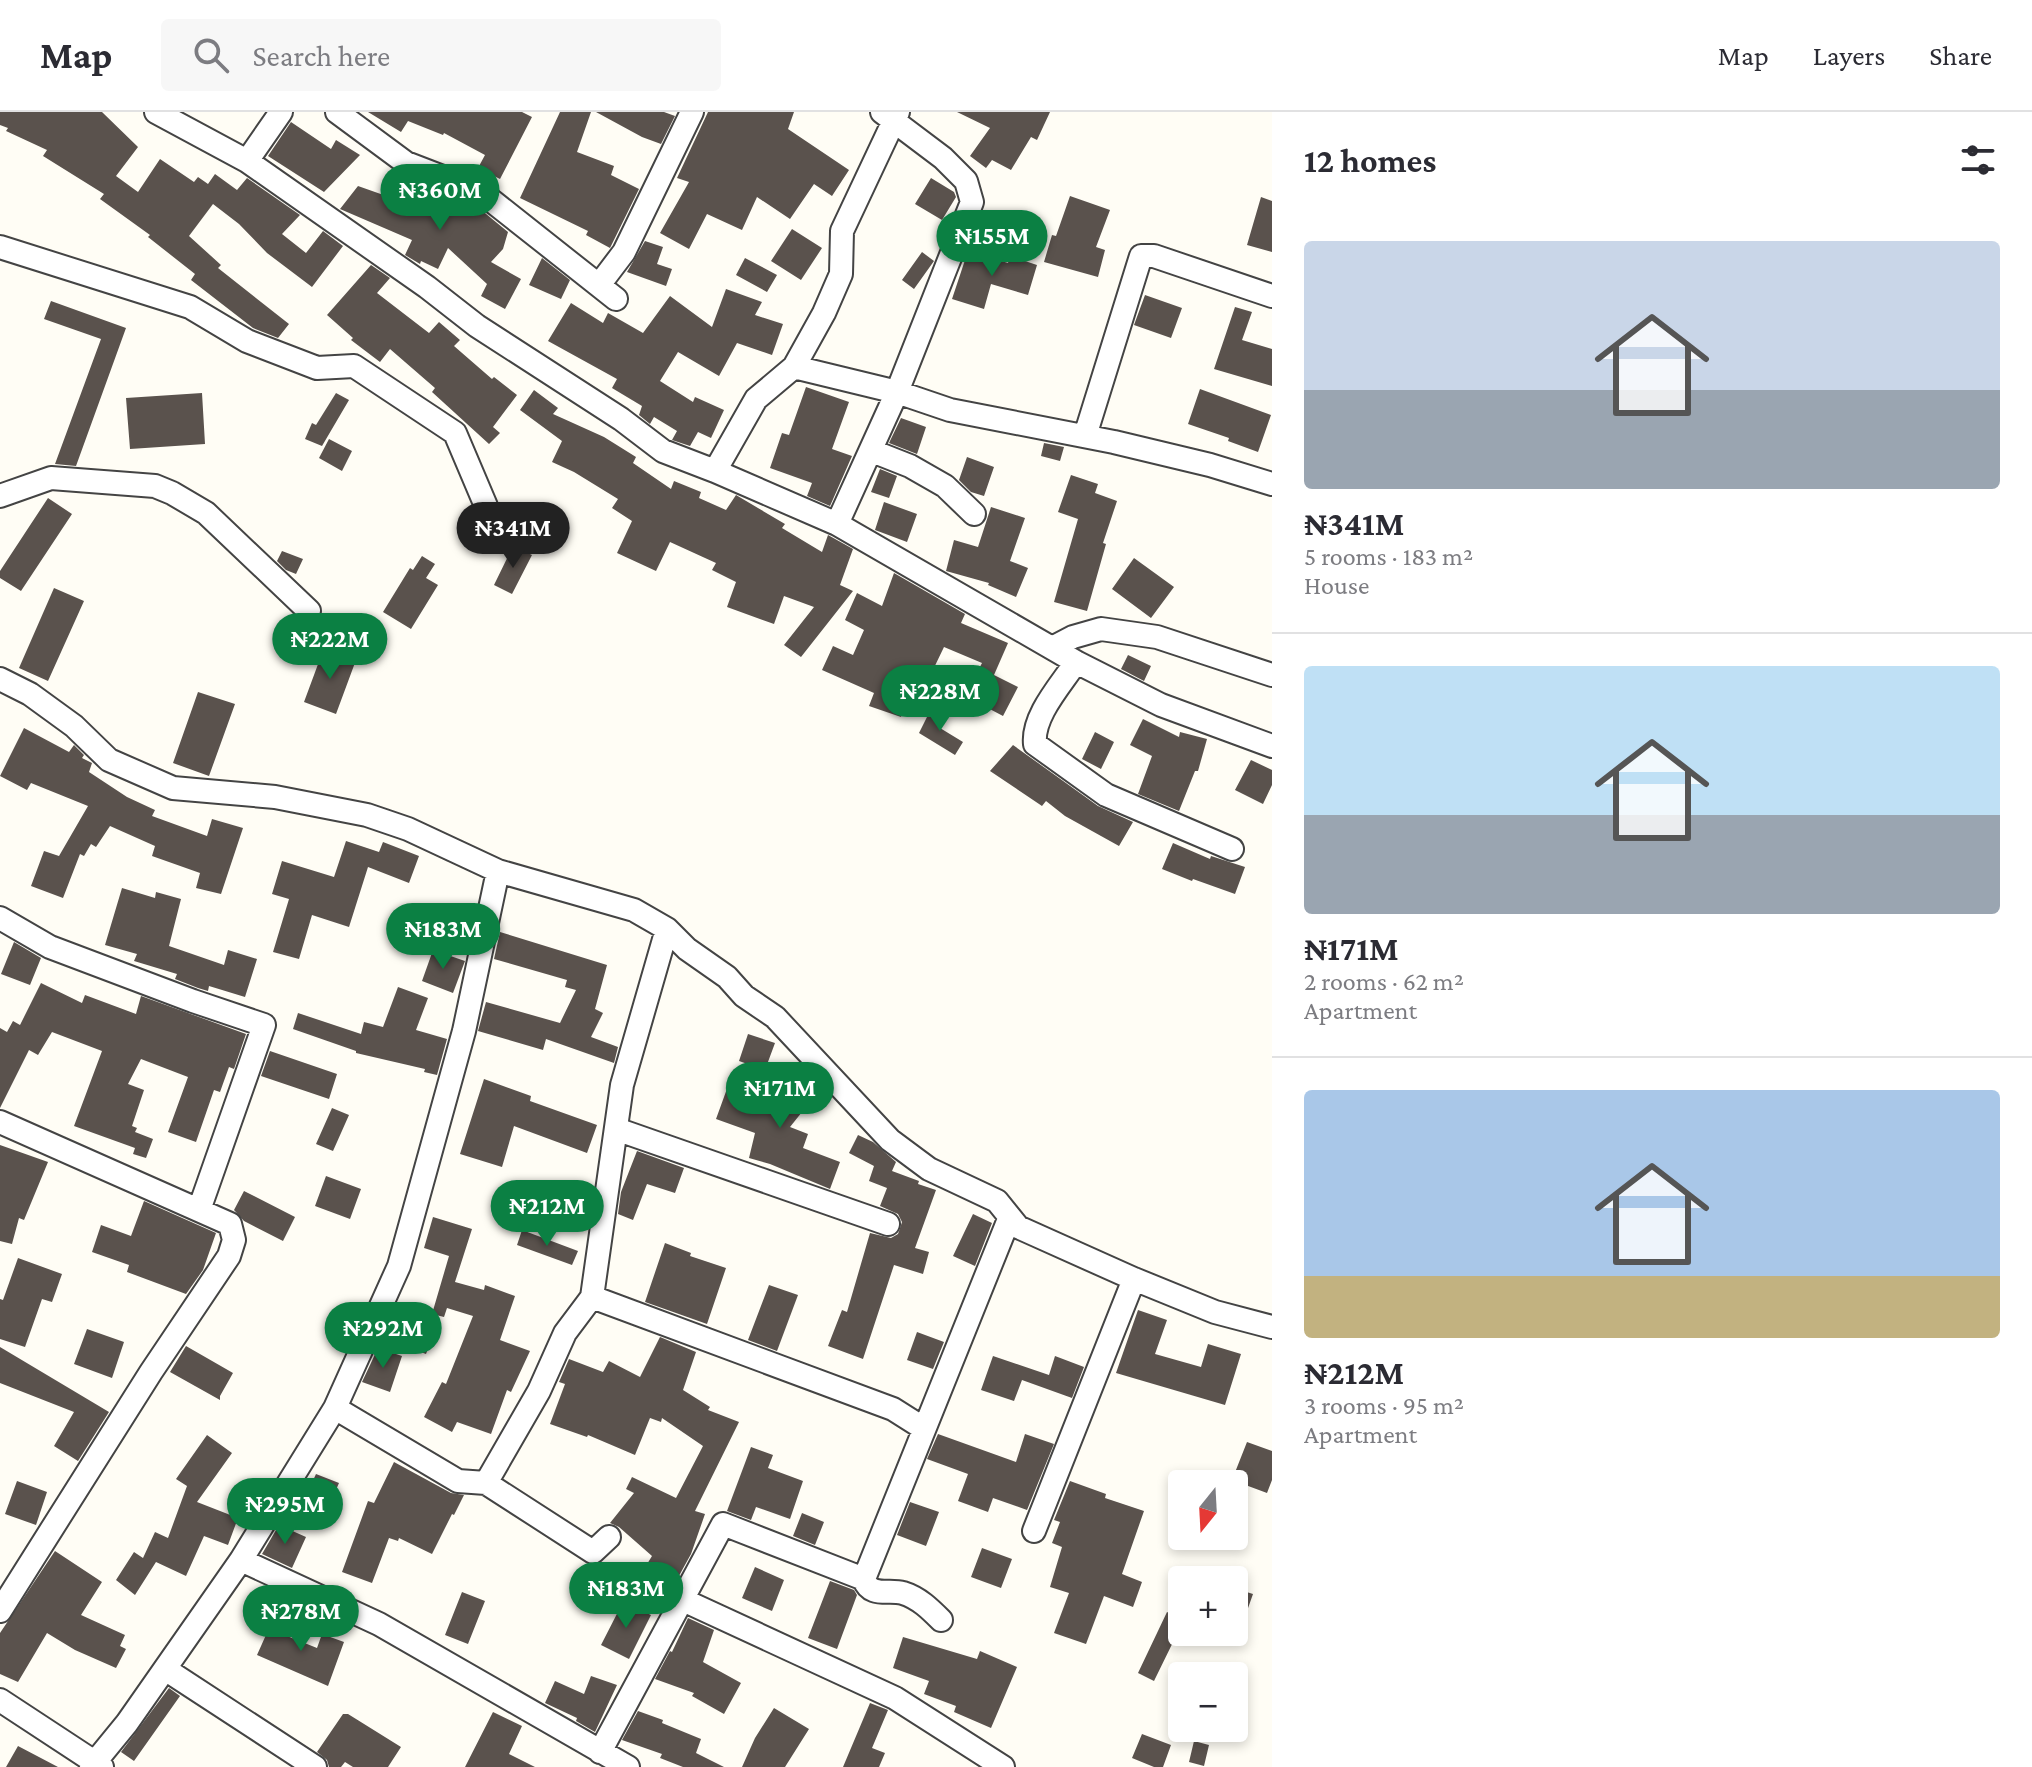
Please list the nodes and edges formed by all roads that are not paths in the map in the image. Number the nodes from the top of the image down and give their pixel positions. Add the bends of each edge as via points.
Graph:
1 (156, 112) edge
2 (281, 112) edge
3 (337, 112) edge
4 (692, 112) edge
5 (892, 115) edge
6 (247, 161) junction
7 (0, 247) edge
8 (1272, 296) edge
9 (794, 367) junction
10 (897, 392) junction
11 (1085, 436) junction
12 (872, 451) junction
13 (715, 471) junction
14 (1272, 484) edge
15 (0, 496) edge
16 (486, 506) dead end
17 (974, 514) dead end
18 (837, 524) junction
19 (309, 611) dead end
20 (1052, 648) junction
21 (1076, 662) junction
22 (1272, 675) edge
23 (0, 679) edge
24 (1272, 746) edge
25 (1232, 849) dead end
26 (498, 871) junction
27 (0, 918) edge
28 (667, 929) junction
29 (0, 1122) edge
30 (616, 1129) junction
31 (199, 1210) junction
32 (1009, 1219) junction
33 (888, 1224) dead end
34 (1134, 1279) junction
35 (592, 1297) junction
36 (1272, 1327) edge
37 (335, 1408) junction
38 (923, 1428) junction
39 (486, 1483) junction
40 (1034, 1531) dead end
41 (609, 1537) dead end
42 (241, 1560) junction
43 (864, 1579) junction
44 (683, 1600) junction
45 (0, 1611) edge
46 (941, 1620) dead end
47 (165, 1669) junction
48 (0, 1700) edge
49 (600, 1752) junction
50 (96, 1765) edge
51 (315, 1767) edge
52 (628, 1767) edge
53 (1003, 1767) edge

1 - 6 street
2 - 6 street
3 - 4 street via 406,163 487,197 608,292
5 - 9 street via 842,231 841,274
5 - 10 street via 966,181 972,202
6 - 13 street via 663,451
7 - 16 street via 190,307 247,341 317,368 354,366 455,433
8 - 11 street via 1141,256
9 - 10 street
9 - 13 street via 756,399
10 - 11 street via 950,410
10 - 12 street
11 - 14 street
12 - 17 street via 945,486
12 - 18 street
13 - 18 street
15 - 19 street via 51,478 155,486 206,513
18 - 20 street
20 - 21 street
20 - 22 street via 1101,629 1157,637
21 - 24 street via 1161,705
21 - 25 street via 1040,718 1035,744 1106,795
23 - 26 street via 74,726 109,760 173,788 275,797 367,815
26 - 28 street via 634,910
26 - 37 street via 464,1031 399,1266
27 - 31 street via 50,947 264,1025
28 - 30 street via 622,1085
28 - 32 street via 775,1017 890,1140 929,1169 997,1201
29 - 31 street
30 - 33 street
30 - 35 street
31 - 45 street via 230,1224 234,1240 229,1256
32 - 34 street
32 - 38 street
34 - 36 street via 1215,1312
34 - 40 street
35 - 38 street via 893,1409
35 - 39 street via 565,1333 539,1391
37 - 39 street via 458,1481
37 - 42 street
38 - 43 street
39 - 41 street via 593,1552
42 - 47 street
42 - 49 street via 379,1624
43 - 44 street via 723,1524
43 - 46 street via 873,1590 913,1598
44 - 49 street
44 - 53 street via 895,1698
47 - 50 street
47 - 51 street
48 - 50 street
49 - 52 street

